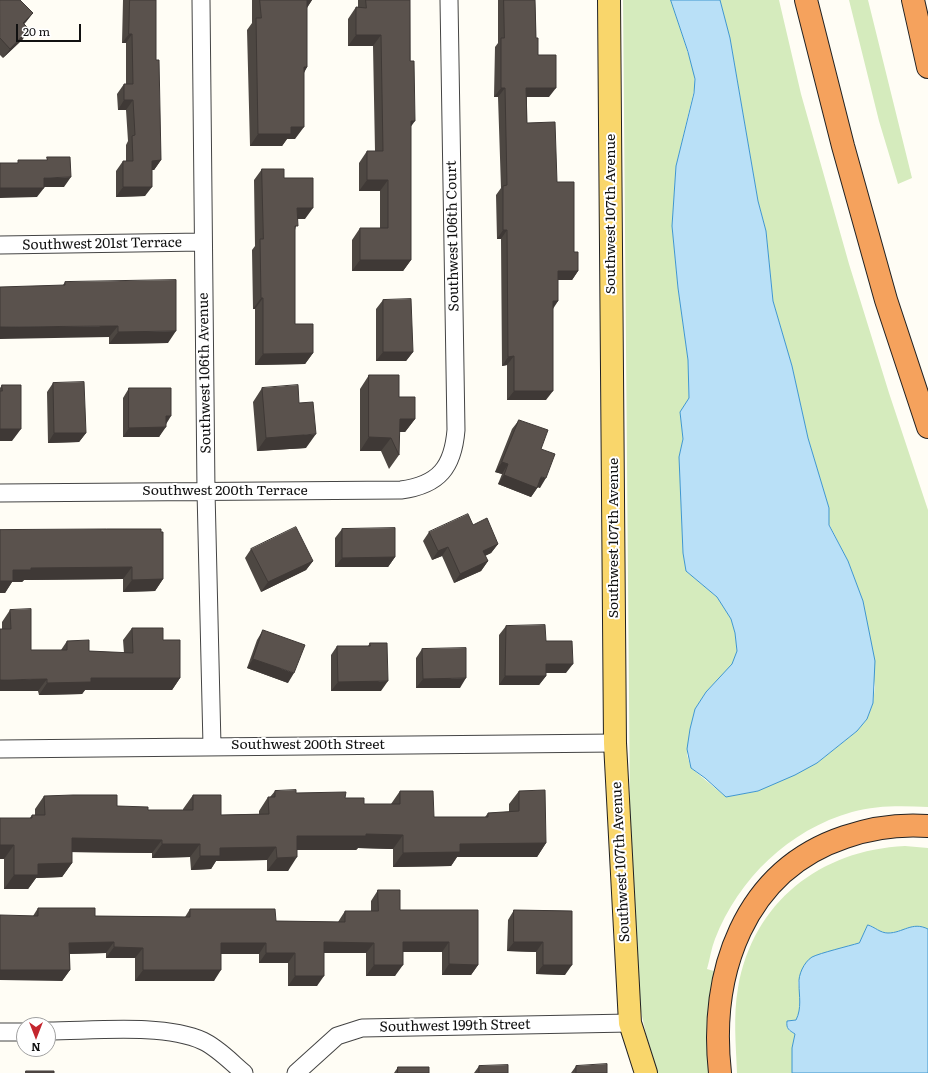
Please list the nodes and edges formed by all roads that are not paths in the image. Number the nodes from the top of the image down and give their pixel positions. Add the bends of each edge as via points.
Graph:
1 (201, 0) edge
2 (449, 0) edge
3 (609, 0) edge
4 (806, 0) edge
5 (913, 0) edge
6 (928, 66) edge
7 (203, 242) junction
8 (0, 245) edge
9 (928, 427) edge
10 (444, 470) joint
11 (206, 491) junction
12 (0, 493) edge
13 (615, 743) junction
14 (212, 746) junction
15 (0, 748) edge
16 (928, 826) edge
17 (630, 1023) junction
18 (56, 1031) edge
19 (0, 1032) edge
20 (16, 1032) edge
21 (244, 1073) edge
22 (296, 1073) edge
23 (646, 1073) edge
24 (720, 1073) edge

1 - 7 street, Southwest 106th Avenue
2 - 10 street, Southwest 106th Court via 456,430 455,445
3 - 13 main road, Southwest 107th Avenue
4 - 9 highway via 843,146 882,284
5 - 6 highway
7 - 8 street, Southwest 201st Terrace
7 - 11 street, Southwest 106th Avenue
10 - 11 street, Southwest 200th Terrace via 437,478 426,484 401,490
11 - 12 street, Southwest 200th Terrace
11 - 14 street, Southwest 106th Avenue
13 - 14 street, Southwest 200th Street
13 - 17 main road, Southwest 107th Avenue
14 - 15 street, Southwest 200th Street
16 - 24 highway via 887,827 834,840 815,848 798,860 768,888 748,915 727,963 718,1017
17 - 22 street, Southwest 199th Street via 362,1028 337,1036
17 - 23 main road, Southwest 107th Avenue
18 - 21 street via 147,1030 178,1033 204,1041
19 - 20 street

